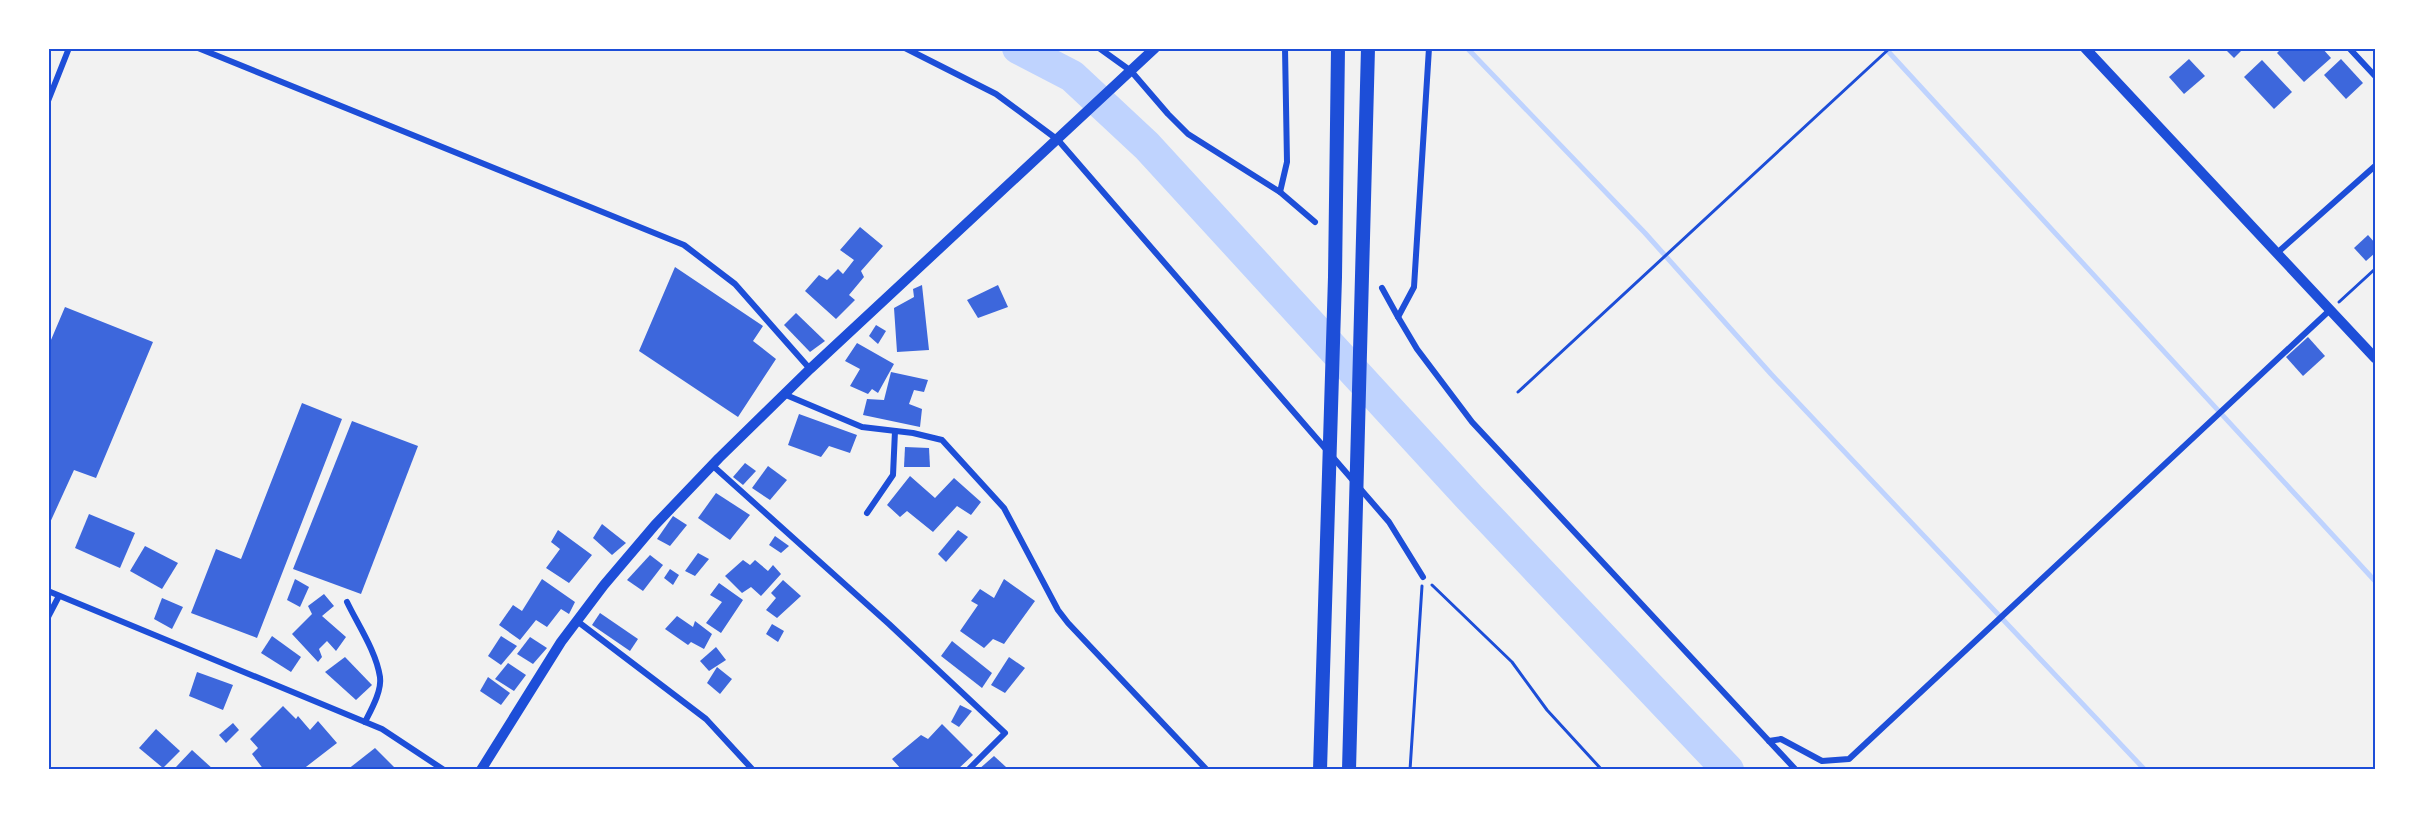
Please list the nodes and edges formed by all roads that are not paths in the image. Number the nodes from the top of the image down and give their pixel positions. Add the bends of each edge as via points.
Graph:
1 (69, 48) edge
2 (198, 48) edge
3 (905, 48) edge
4 (1099, 48) edge
5 (1155, 48) edge
6 (1285, 48) edge
7 (1338, 48) edge
8 (1368, 48) edge
9 (1429, 48) edge
10 (2085, 48) edge
11 (2349, 48) edge
12 (1127, 74) junction
13 (2375, 76) edge
14 (48, 101) edge
15 (1058, 140) junction
16 (2375, 166) edge
17 (1280, 192) junction
18 (1316, 222) dead end
19 (2277, 253) junction
20 (1382, 288) dead end
21 (2330, 310) junction
22 (1398, 317) junction
23 (2375, 358) edge
24 (810, 369) junction
25 (786, 395) junction
26 (896, 431) junction
27 (712, 465) junction
28 (867, 513) dead end
29 (1423, 577) road end
30 (48, 591) edge
31 (59, 596) junction
32 (347, 602) dead end
33 (48, 617) edge
34 (577, 621) junction
35 (365, 722) junction
36 (1769, 741) junction
37 (444, 770) edge
38 (481, 770) edge
39 (753, 770) edge
40 (968, 770) edge
41 (1207, 770) edge
42 (1320, 770) edge
43 (1349, 770) edge
44 (1796, 770) edge

1 - 14 street
2 - 24 street via 684,244 735,284
3 - 15 street via 996,94
4 - 12 street
5 - 12 main road
6 - 17 street via 1287,162
7 - 42 highway
8 - 43 highway
9 - 22 street via 1414,287
10 - 19 main road
11 - 13 street
12 - 15 main road
12 - 17 street via 1188,134
15 - 24 main road
15 - 29 street via 1389,522
16 - 19 street
17 - 18 street
19 - 21 main road
20 - 22 street
21 - 23 main road
21 - 36 street via 1850,759 1822,761 1781,739
22 - 36 street via 1417,349 1473,422
24 - 25 main road
25 - 26 street via 862,427
25 - 27 main road
26 - 28 street via 893,475
26 - 41 street via 942,440 1004,508 1068,623
27 - 34 main road via 648,533
27 - 40 street via 1005,733
30 - 31 street
31 - 33 street
31 - 35 street
32 - 35 street via 371,649 380,678
34 - 38 main road
34 - 39 street via 706,719
35 - 37 street
36 - 44 street

